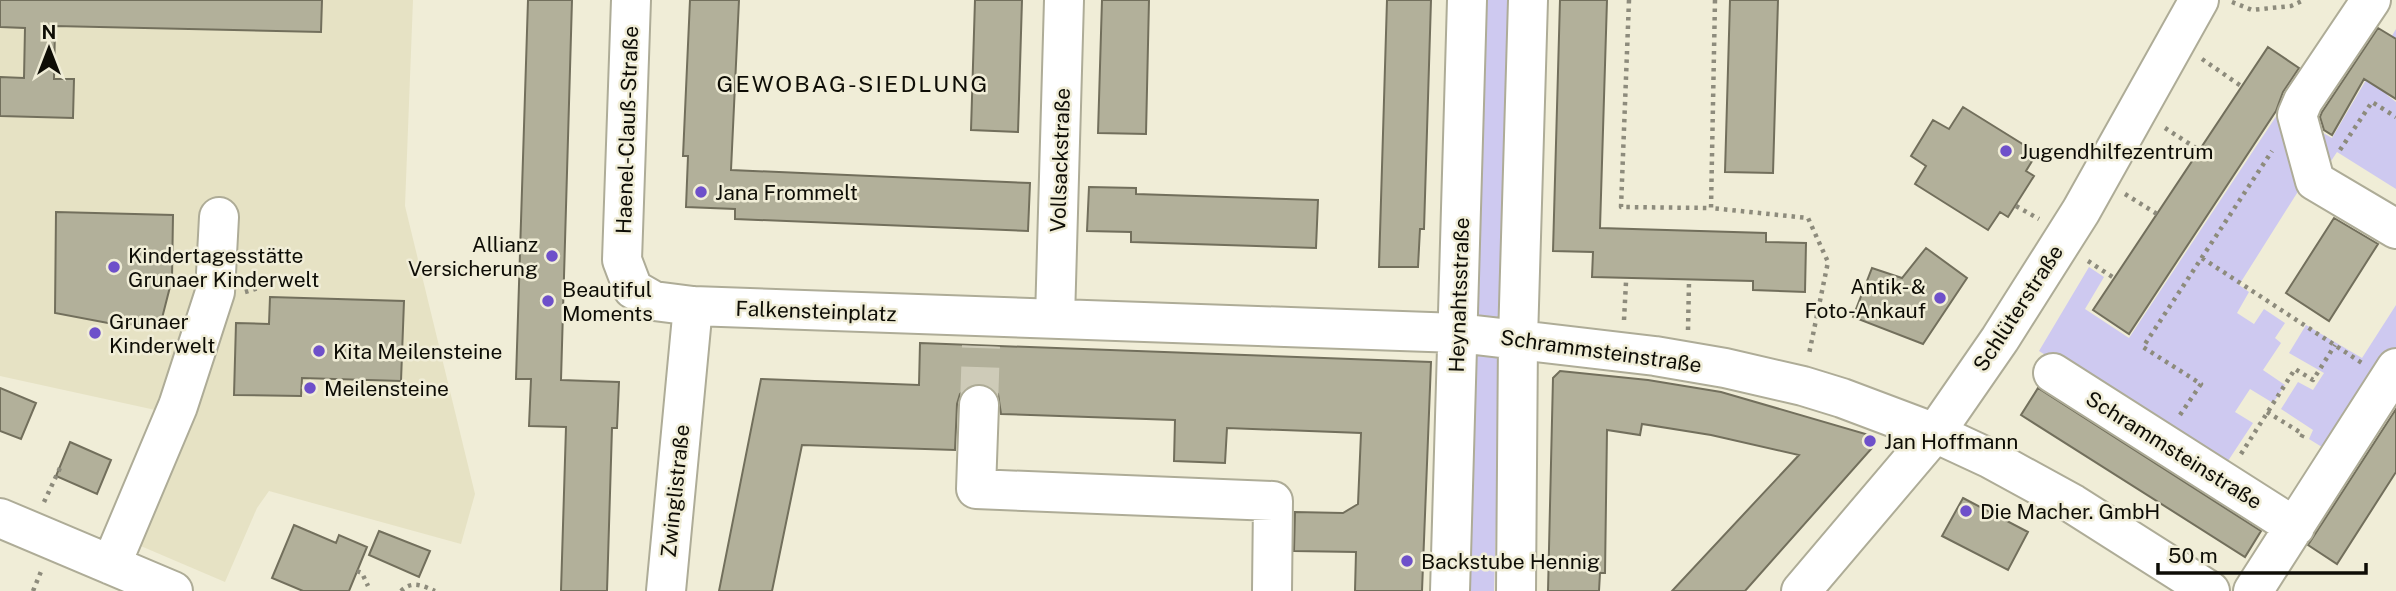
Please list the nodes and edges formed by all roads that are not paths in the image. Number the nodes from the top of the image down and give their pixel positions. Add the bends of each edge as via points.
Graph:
1 (631, 0) edge
2 (1064, 0) edge
3 (1468, 0) edge
4 (1528, 0) edge
5 (2199, 0) edge
6 (2371, 0) edge
7 (219, 217) dead end
8 (2396, 229) edge
9 (622, 260) joint
10 (693, 306) junction
11 (938, 315) joint
12 (1055, 319) junction
13 (1458, 333) junction
14 (1518, 339) junction
15 (2053, 373) dead end
16 (2392, 374) edge
17 (979, 405) tunnel mouth
18 (1935, 433) junction
19 (0, 518) edge
20 (2295, 527) junction
21 (111, 565) junction
22 (152, 587) edge
23 (666, 591) edge
24 (1272, 591) edge
25 (1450, 591) edge
26 (1516, 591) edge
27 (1801, 591) edge
28 (2210, 591) edge
29 (2253, 591) edge

1 - 9 street, Haenel-Clauß-Straße
2 - 12 street, Vollsackstraße
3 - 13 street, Heynahtsstraße
4 - 14 street
5 - 18 street, Schlüterstraße via 2060,244
6 - 8 street via 2297,115 2315,181
7 - 21 street via 215,292 178,406
9 - 10 street, Falkensteinplatz via 634,289 654,301
10 - 11 street, Falkensteinplatz
10 - 23 street, Zwinglistraße
11 - 12 street, Schrammsteinstraße via 982,331
12 - 13 street, Schrammsteinstraße
13 - 14 street, Schrammsteinstraße
13 - 25 street, Heynahtsstraße
14 - 18 street, Schrammsteinstraße via 1684,361 1803,386
14 - 26 street
15 - 20 street, Schrammsteinstraße
16 - 20 street
17 - 24 street via 976,489 1273,501
18 - 27 street, Schlüterstraße
18 - 28 street, Schrammsteinstraße via 2073,504
19 - 21 street
20 - 29 street
21 - 22 street

